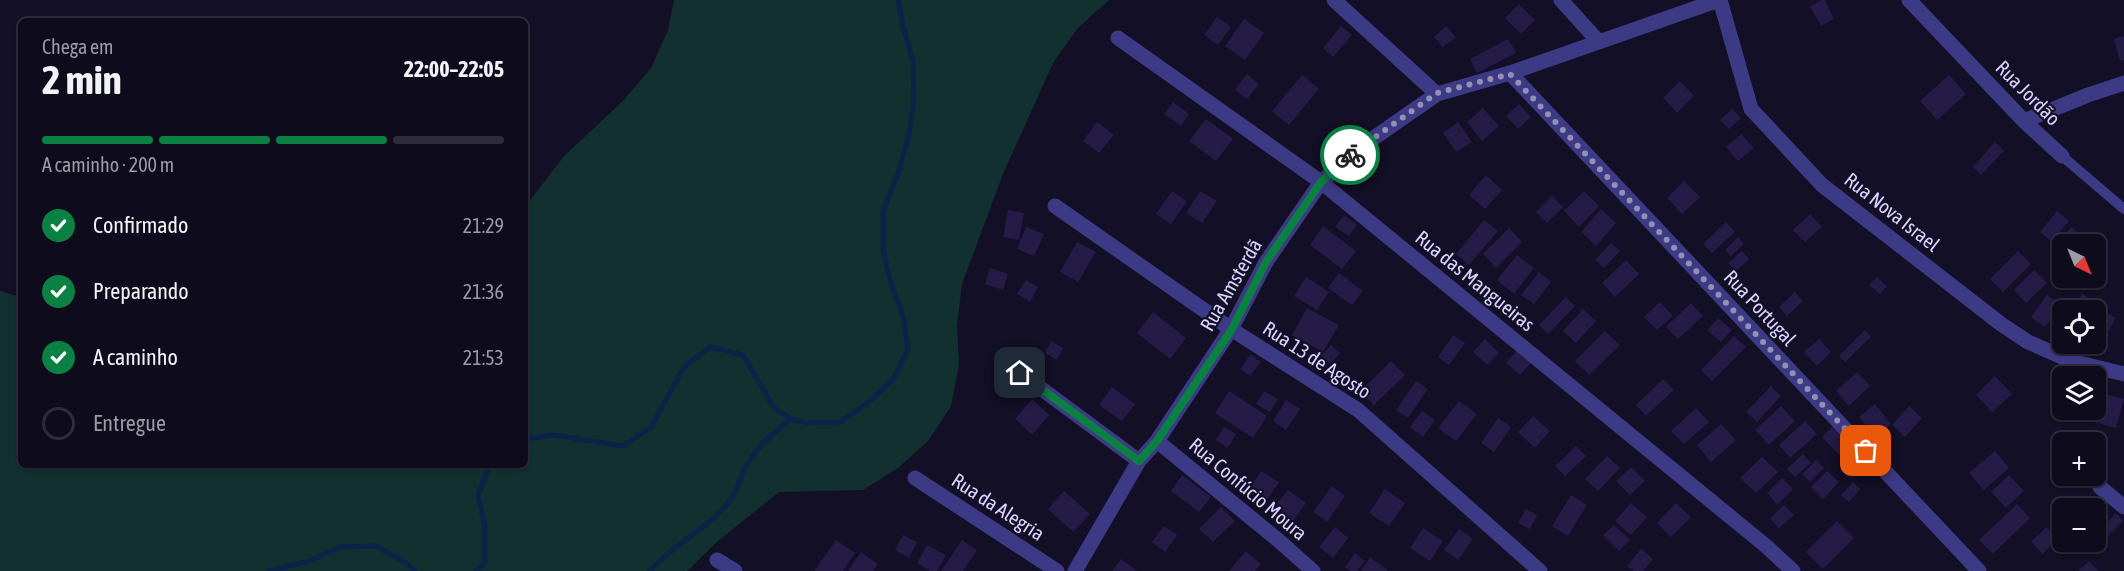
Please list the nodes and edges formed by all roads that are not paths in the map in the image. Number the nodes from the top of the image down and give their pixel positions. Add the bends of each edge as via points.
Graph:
1 (1334, 0) edge
2 (1561, 0) edge
3 (1719, 0) edge
4 (1909, 0) edge
5 (1118, 38) dead end
6 (1598, 41) junction
7 (1510, 74) junction
8 (2124, 83) edge
9 (1437, 93) junction
10 (2024, 122) junction
11 (2062, 156) joint
12 (1321, 182) junction
13 (1055, 206) dead end
14 (2124, 209) edge
15 (1232, 329) junction
16 (1020, 373) dead end
17 (2124, 374) edge
18 (1157, 441) junction
19 (1139, 461) junction
20 (915, 478) dead end
21 (2100, 487) dead end
22 (2124, 507) edge
23 (717, 560) dead end
24 (735, 571) edge
25 (1058, 571) edge
26 (1075, 571) edge
27 (1313, 571) edge
28 (1540, 571) edge
29 (1793, 571) edge
30 (1979, 571) edge

1 - 9 street
2 - 6 street
3 - 6 street, Rua Amsterdã
3 - 17 street, Rua Nova Israel via 1751,109 1822,184 2028,342 2071,361
4 - 10 street, Rua Jordão
5 - 12 street, Rua das Mangueiras
6 - 7 street, Rua Amsterdã
7 - 9 street, Rua Amsterdã
7 - 30 street, Rua Portugal
8 - 10 street
9 - 12 street, Rua Amsterdã via 1355,151
10 - 11 street, Rua Jordão
11 - 14 lane, Rua Jordão
12 - 15 street, Rua Amsterdã via 1266,262
12 - 29 street, Rua das Mangueiras
13 - 15 street, Rua 13 de Agosto
15 - 18 street, Rua Amsterdã
15 - 28 street, Rua 13 de Agosto via 1358,410
16 - 19 street
18 - 19 street, Rua Amsterdã
18 - 27 street, Rua Confúcio Moura
19 - 26 street, Rua Amsterdã
20 - 25 street, Rua da Alegria
21 - 22 street
23 - 24 street

